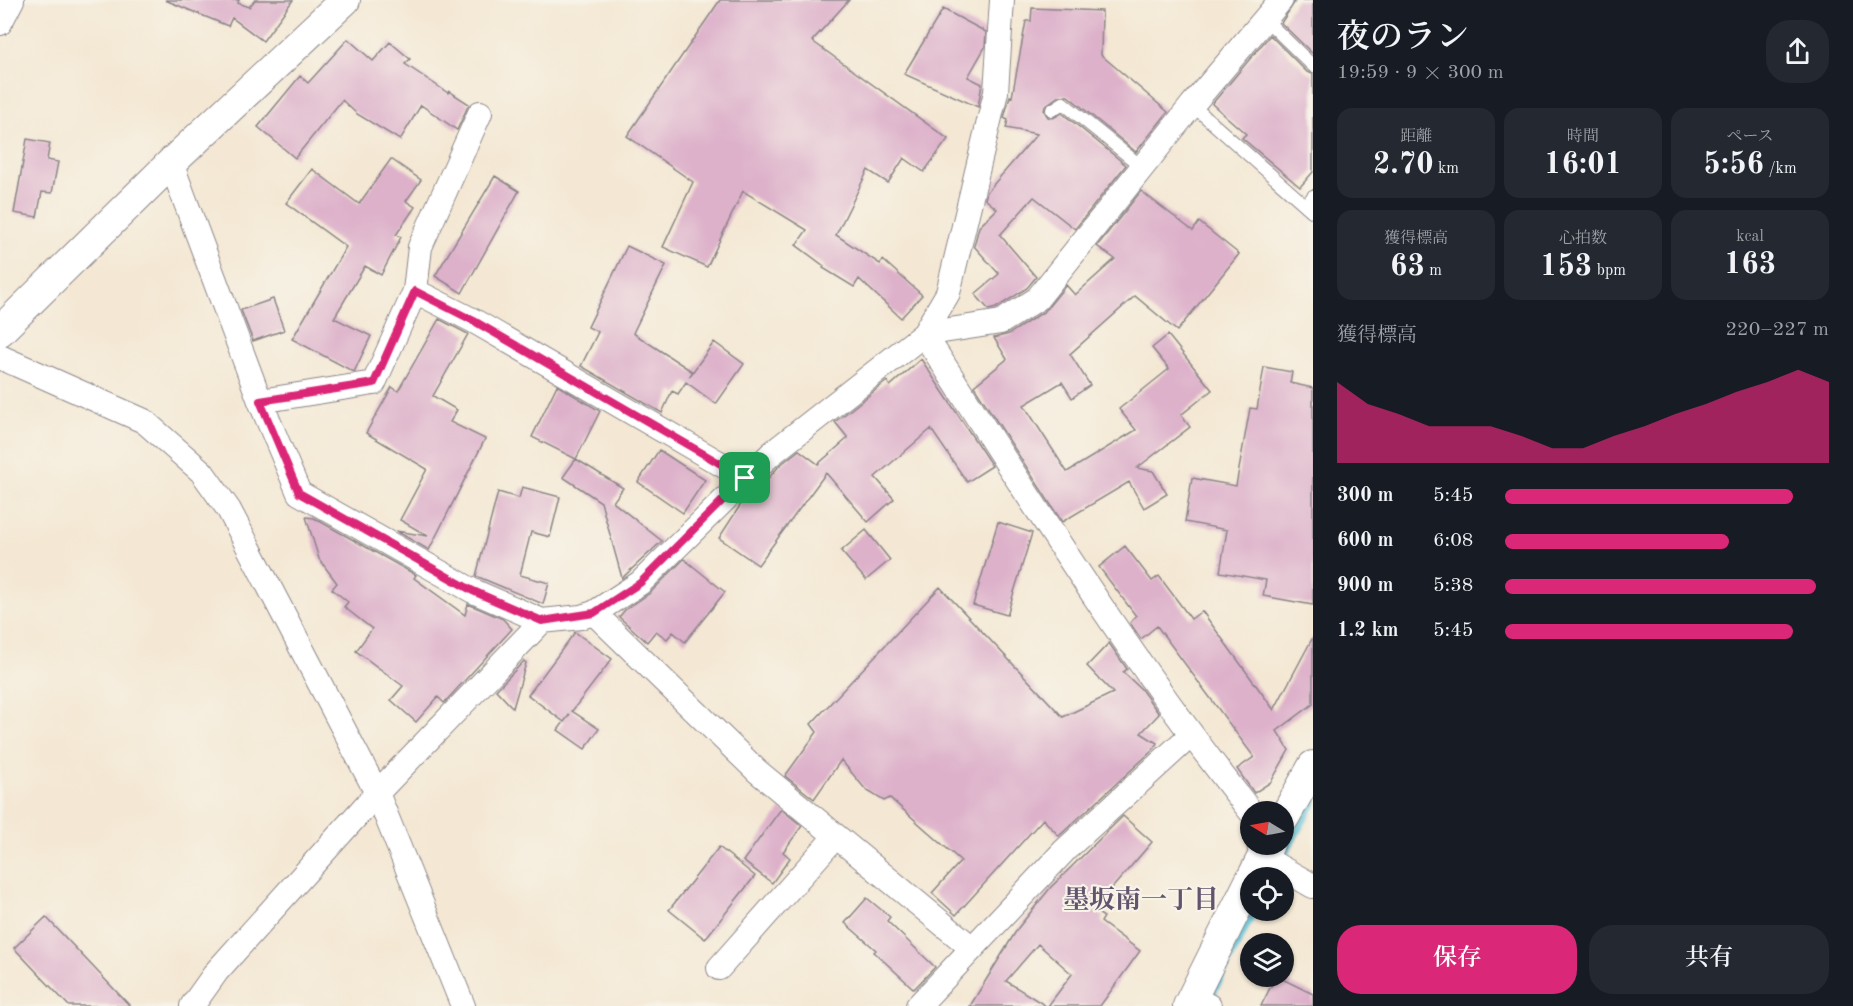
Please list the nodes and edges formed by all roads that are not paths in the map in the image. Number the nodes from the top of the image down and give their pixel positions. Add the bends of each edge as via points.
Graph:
1 (12, 0) edge
2 (345, 0) edge
3 (1002, 0) edge
4 (1281, 0) edge
5 (1265, 19) junction
6 (0, 23) edge
7 (1313, 66) edge
8 (1192, 105) junction
9 (1052, 110) dead end
10 (480, 113) dead end
11 (171, 163) junction
12 (1142, 167) junction
13 (1311, 204) edge
14 (415, 291) junction
15 (0, 331) edge
16 (924, 334) junction
17 (0, 357) edge
18 (260, 401) junction
19 (745, 478) junction
20 (594, 613) junction
21 (542, 621) junction
22 (1191, 735) junction
23 (1313, 766) edge
24 (378, 793) junction
25 (1242, 801) edge
26 (1293, 801) edge
27 (836, 836) junction
28 (1259, 861) edge
29 (1313, 886) edge
30 (972, 948) junction
31 (719, 968) dead end
32 (1196, 1003) edge
33 (192, 1006) edge
34 (462, 1006) edge
35 (918, 1006) edge

1 - 6 street
2 - 11 street
3 - 16 street via 996,92 948,293
4 - 5 street
5 - 7 lane
5 - 8 street
8 - 12 street
8 - 13 lane
9 - 12 lane via 1063,103
10 - 14 street via 420,247
11 - 15 street
11 - 18 street
12 - 16 street via 1037,299 1000,322
14 - 18 street via 374,383
14 - 19 street
16 - 19 street
16 - 22 street via 1078,574
17 - 24 street via 144,421 202,472 228,510
18 - 21 street via 299,493 473,591
19 - 20 street via 640,583
20 - 21 street
20 - 27 street via 758,771
21 - 24 street
22 - 25 street
22 - 30 street via 1065,850
23 - 26 street
24 - 33 street via 217,971
24 - 34 street
27 - 30 street
27 - 31 street
28 - 29 street
28 - 32 street
30 - 35 street

